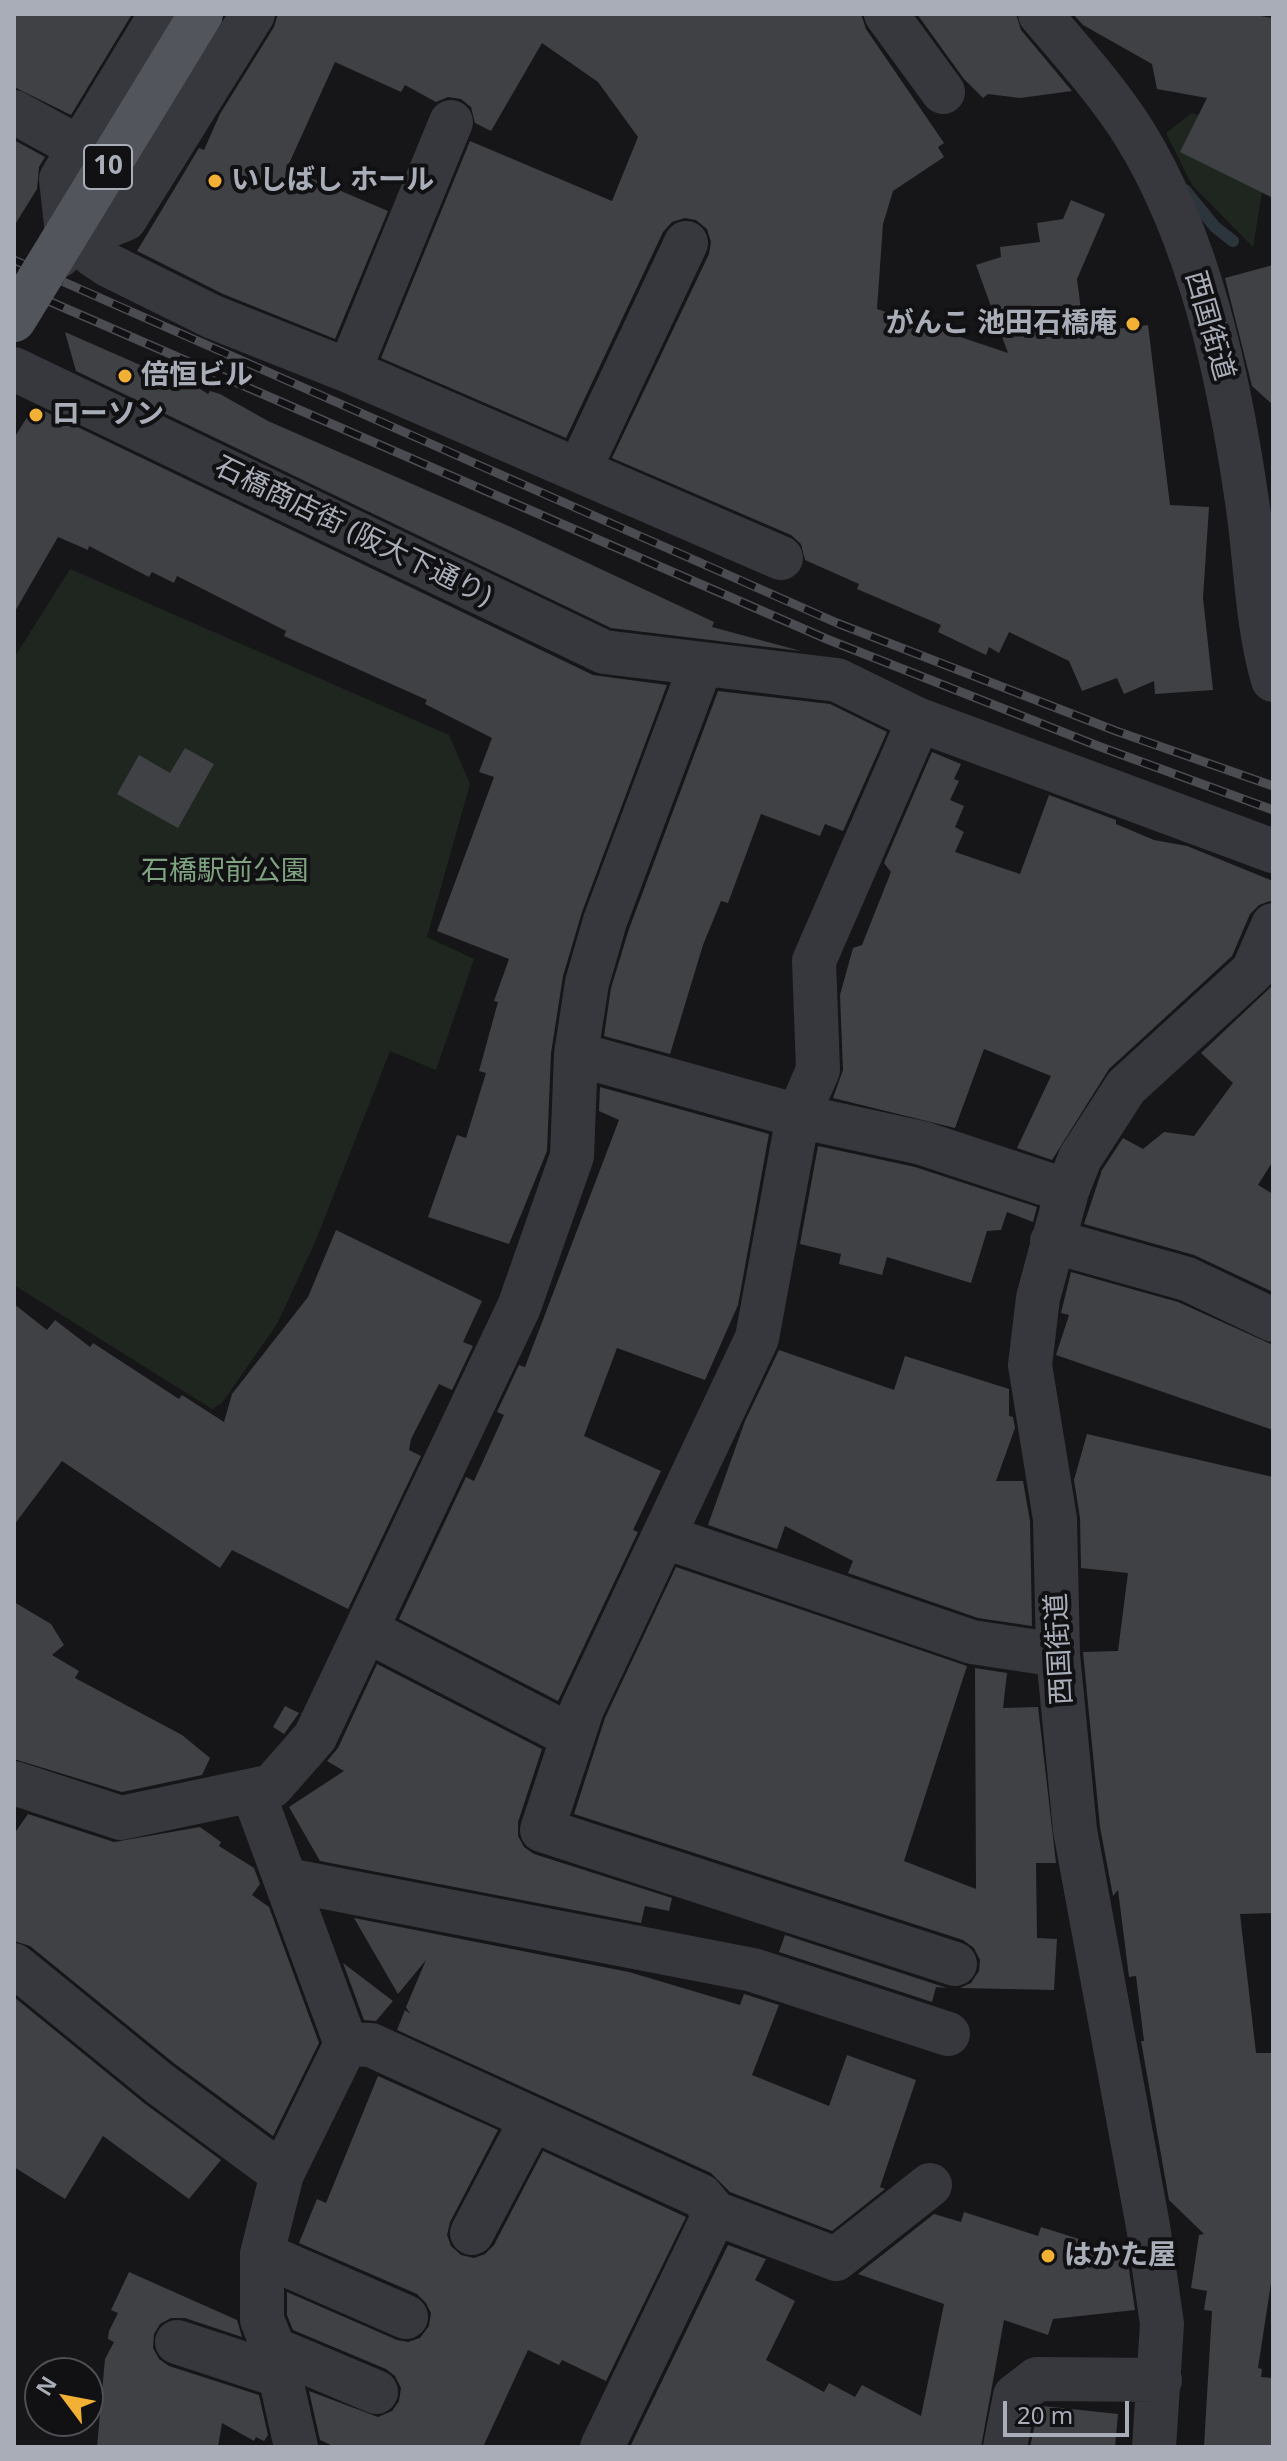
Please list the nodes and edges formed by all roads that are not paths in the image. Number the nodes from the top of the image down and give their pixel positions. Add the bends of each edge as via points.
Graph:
1 (161, 14) edge
2 (201, 14) edge
3 (253, 14) edge
4 (886, 14) edge
5 (1040, 14) edge
6 (943, 92) dead end
7 (14, 112) edge
8 (451, 122) dead end
9 (80, 148) junction
10 (75, 239) junction
11 (686, 243) dead end
12 (14, 320) edge
13 (14, 330) edge
14 (14, 369) edge
15 (349, 371) junction
16 (579, 470) junction
17 (781, 558) dead end
18 (701, 665) junction
19 (1273, 680) edge
20 (919, 720) junction
21 (1273, 851) edge
22 (1273, 925) edge
23 (576, 1054) junction
24 (798, 1116) junction
25 (1067, 1191) junction
26 (1052, 1241) junction
27 (1273, 1320) edge
28 (665, 1537) junction
29 (368, 1631) junction
30 (1058, 1655) junction
31 (573, 1737) junction
32 (14, 1783) edge
33 (253, 1792) junction
34 (288, 1880) junction
35 (955, 1964) dead end
36 (14, 1965) edge
37 (948, 2034) dead end
38 (346, 2044) junction
39 (532, 2119) junction
40 (282, 2174) junction
41 (930, 2185) dead end
42 (715, 2213) junction
43 (472, 2233) dead end
44 (262, 2254) junction
45 (406, 2317) dead end
46 (177, 2342) dead end
47 (278, 2363) junction
48 (1160, 2380) junction
49 (376, 2392) dead end
50 (296, 2447) edge
51 (602, 2447) edge
52 (1005, 2447) edge
53 (1154, 2447) edge

1 - 9 street
2 - 12 main road, 10, bridge
3 - 10 street via 125,219
4 - 6 street
5 - 19 street, 西国街道 via 1134,133 1166,196 1198,282 1221,352 1247,501 1264,650
7 - 9 street
8 - 15 street
9 - 10 street via 61,179
10 - 13 street
10 - 15 street via 108,265 213,317
11 - 16 street
14 - 18 street, 石橋商店街 (阪大下通り) via 604,652
15 - 16 street
16 - 17 street
18 - 20 street, 石橋商店街 (阪大下通り) via 837,680
18 - 23 street via 605,921 587,983
20 - 21 street, 石橋商店街 (阪大下通り)
20 - 24 street via 814,961 818,1070
22 - 25 street, 西国街道 via 1253,971 1126,1087 1080,1158
23 - 24 street
23 - 29 street via 572,1156 519,1307
24 - 25 street via 922,1143
24 - 28 street via 757,1338
25 - 26 street, 西国街道
26 - 27 street via 1187,1279
26 - 30 street, 西国街道 via 1030,1365 1055,1519
28 - 30 street via 972,1642
28 - 31 street
29 - 31 street
29 - 33 street via 315,1737 272,1786
30 - 48 street, 西国街道 via 1075,1830 1162,2324
31 - 35 street via 542,1830
32 - 33 street via 121,1818
33 - 34 street
34 - 37 street via 753,1970
34 - 38 street
36 - 40 street via 160,2084
38 - 39 street via 371,2045
38 - 40 street
39 - 42 street via 701,2196
39 - 43 street
40 - 44 street
41 - 42 street via 836,2259
42 - 51 street
44 - 45 street
44 - 47 street via 262,2320
46 - 47 street
47 - 49 street
47 - 50 street
48 - 52 street via 1025,2369
48 - 53 street, 西国街道

